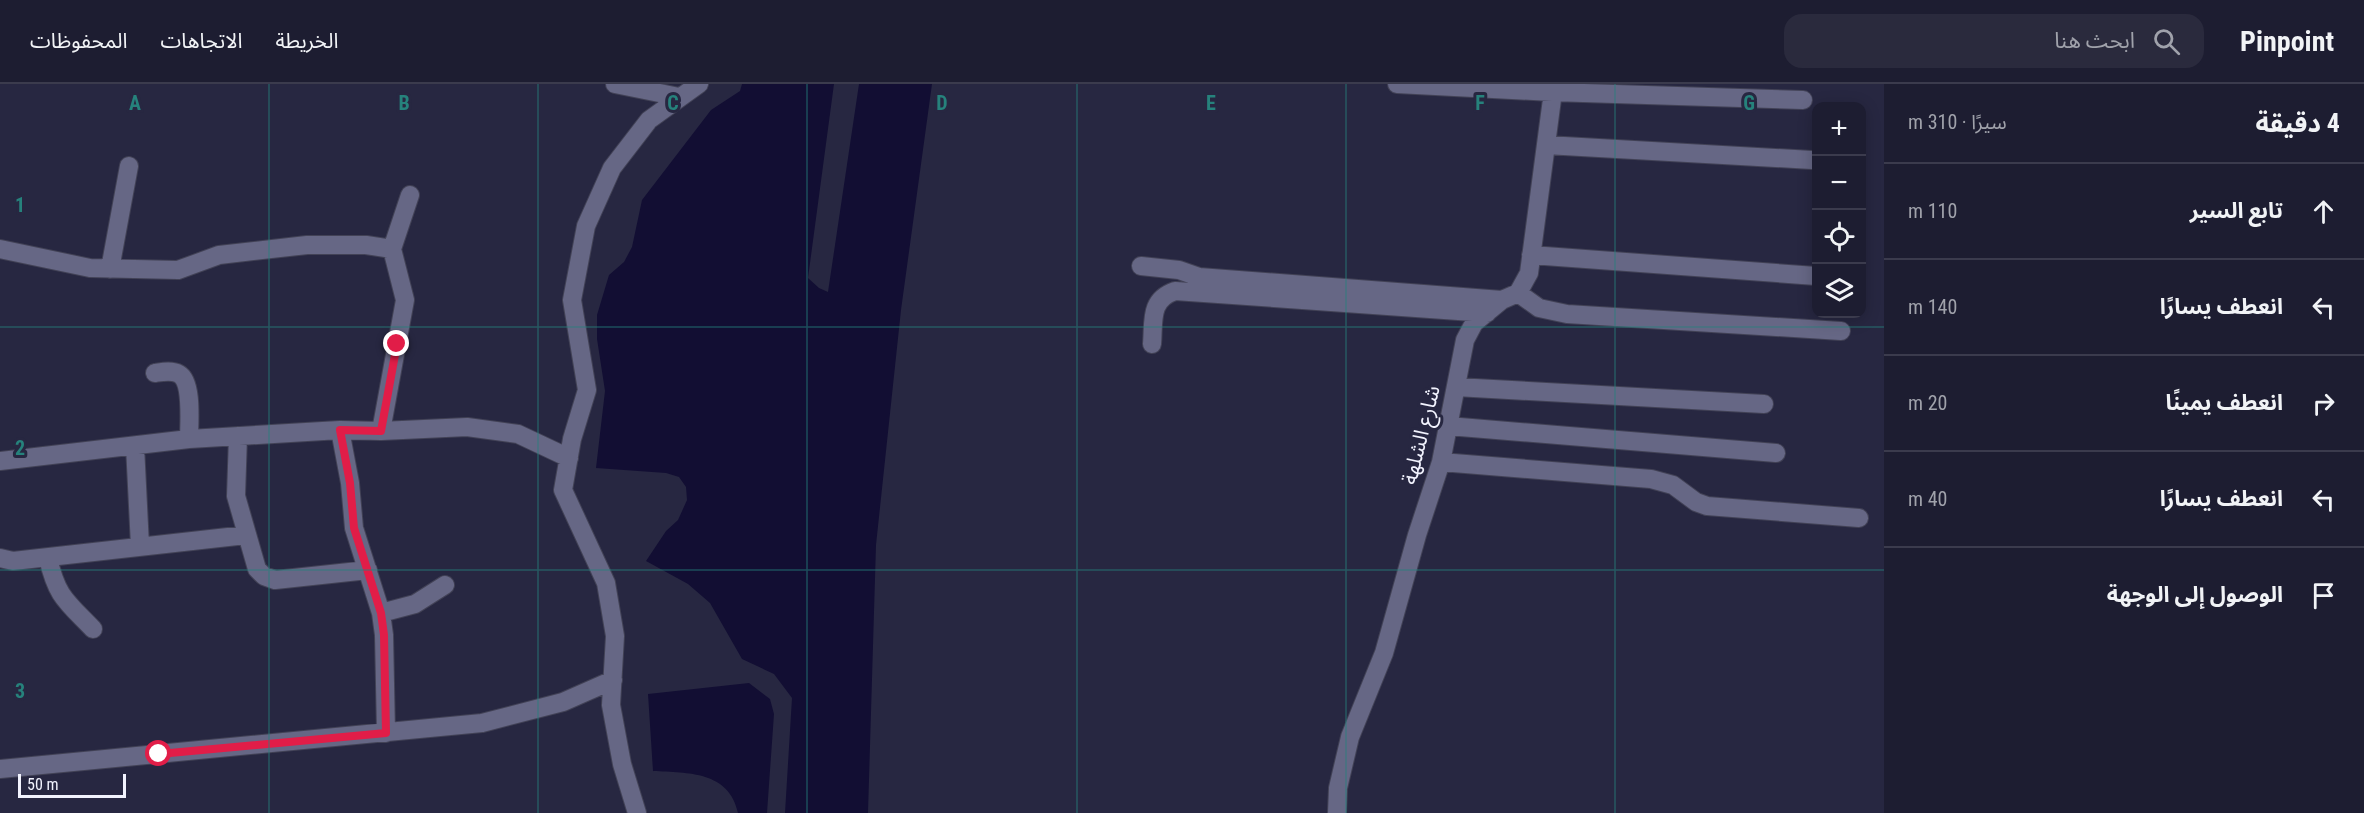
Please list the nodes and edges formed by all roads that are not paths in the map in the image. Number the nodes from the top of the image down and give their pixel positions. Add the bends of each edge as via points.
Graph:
1 (615, 84) edge
2 (699, 84) edge
3 (1397, 84) edge
4 (1553, 88) edge
5 (679, 98) junction
6 (1803, 100) dead end
7 (1546, 146) junction
8 (1812, 160) dead end
9 (129, 166) dead end
10 (410, 195) dead end
11 (0, 249) edge
12 (392, 249) junction
13 (1531, 255) junction
14 (1141, 266) dead end
15 (110, 269) junction
16 (1812, 276) edge
17 (1510, 296) junction
18 (1486, 313) junction
19 (1841, 331) dead end
20 (1152, 344) dead end
21 (155, 372) dead end
22 (1456, 387) junction
23 (1764, 404) dead end
24 (1448, 426) junction
25 (340, 430) junction
26 (381, 431) junction
27 (238, 436) junction
28 (189, 439) junction
29 (135, 446) junction
30 (1776, 453) dead end
31 (569, 458) junction
32 (0, 461) edge
33 (1441, 462) junction
34 (1859, 518) dead end
35 (246, 535) junction
36 (140, 546) junction
37 (0, 558) edge
38 (48, 558) junction
39 (368, 570) junction
40 (445, 585) dead end
41 (381, 613) junction
42 (93, 629) dead end
43 (613, 680) junction
44 (386, 733) junction
45 (0, 769) edge
46 (637, 813) edge
47 (1336, 813) edge

1 - 5 street
2 - 5 street
3 - 4 street
4 - 6 street
4 - 7 street, شارع الشلهة
5 - 31 street via 649,120 612,168 586,226 572,300 586,390
7 - 8 street
7 - 13 street, شارع الشلهة
9 - 15 street
10 - 12 street
11 - 15 street
12 - 15 street via 307,245 219,255 178,270
12 - 26 street via 405,300
13 - 16 street
13 - 17 street, شارع الشلهة via 1529,273
14 - 17 street via 1179,270 1199,278
17 - 18 street, شارع الشلهة
17 - 19 street via 1567,314
18 - 20 street via 1174,291 1163,295 1155,305
18 - 22 street, شارع الشلهة via 1474,322 1465,340
21 - 28 street via 179,374 186,380
22 - 23 street
22 - 24 street, شارع الشلهة
24 - 30 street
24 - 33 street, شارع الشلهة
25 - 26 street
25 - 27 street
25 - 39 street via 354,528
26 - 31 street via 477,428 518,434
27 - 28 street
27 - 35 street via 236,495
28 - 29 street
29 - 32 street
29 - 36 street
31 - 43 street via 563,490 606,583 615,636
33 - 34 street via 1651,480 1673,485 1707,506
33 - 47 street, شارع الشلهة via 1384,653 1350,737
35 - 36 street
35 - 39 street via 257,568 275,580
36 - 38 street
37 - 38 street
38 - 42 street via 54,584 64,600
39 - 41 street
40 - 41 street via 415,604
41 - 44 street
43 - 44 street via 563,702 482,723
43 - 46 street via 615,730
44 - 45 street

